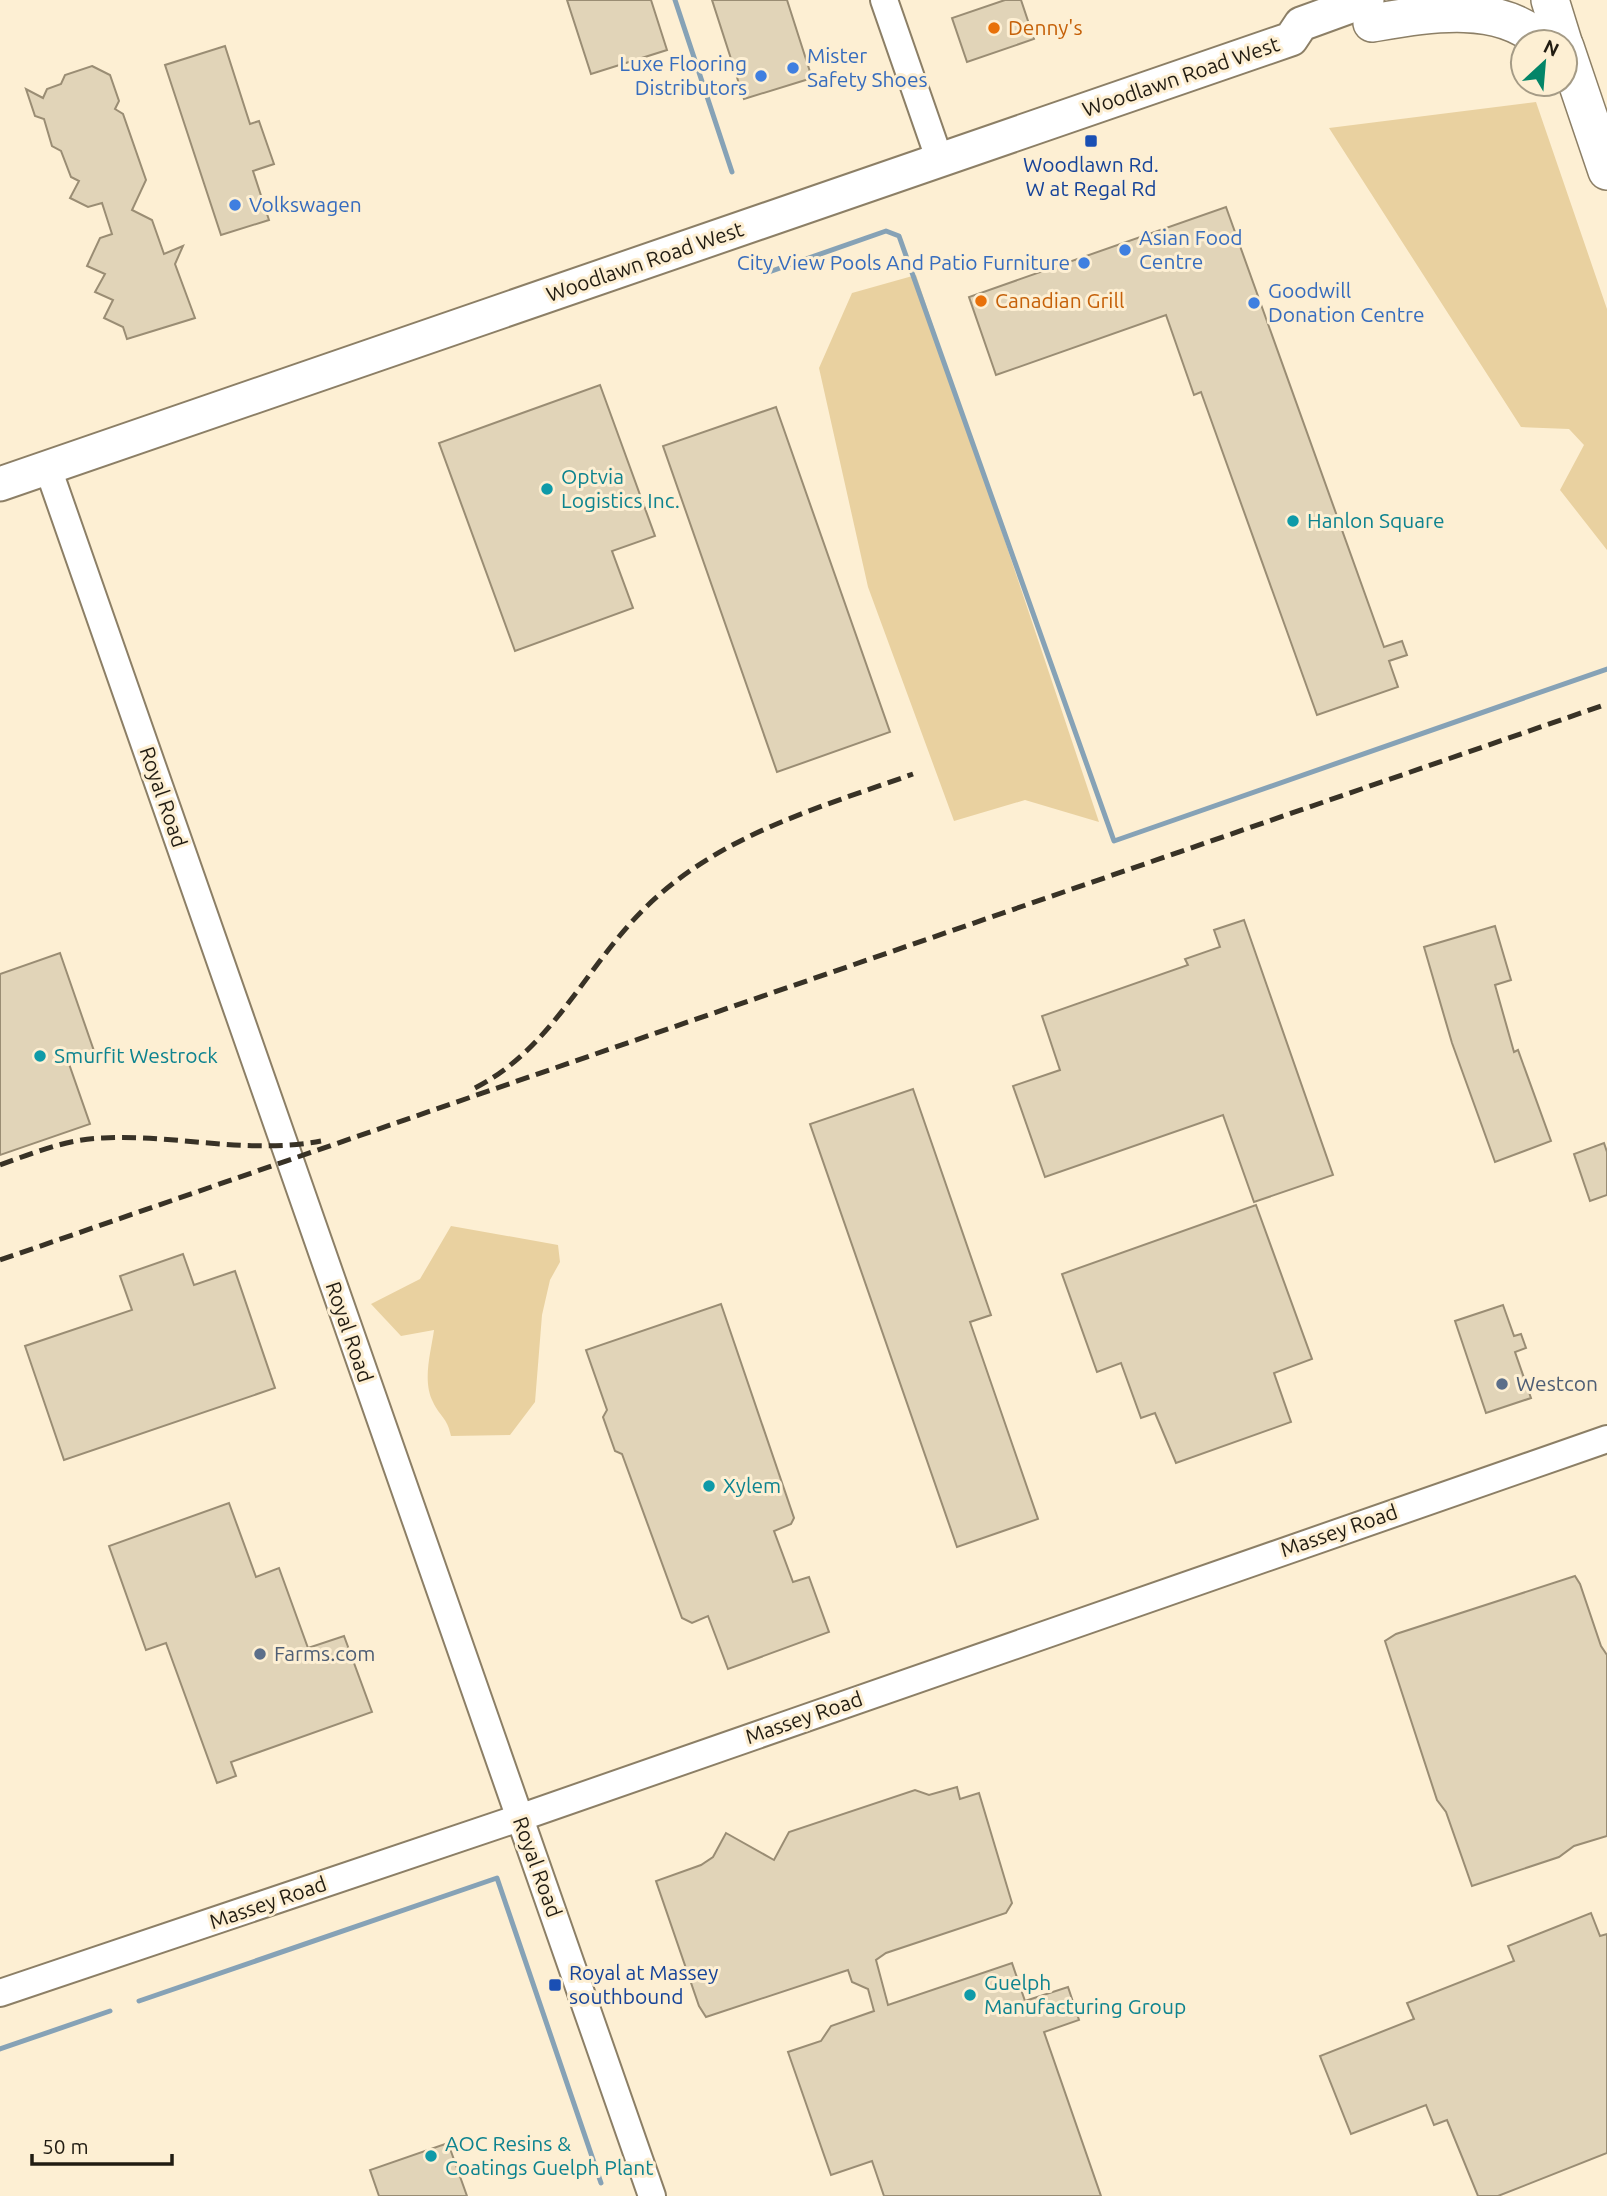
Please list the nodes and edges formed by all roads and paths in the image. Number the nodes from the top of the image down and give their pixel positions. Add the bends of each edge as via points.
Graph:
1 (884, 0) edge
2 (1437, 0) edge
3 (1550, 0) edge
4 (1370, 12) edge
5 (1524, 28) edge
6 (1559, 28) edge
7 (1578, 98) edge
8 (940, 161) junction
9 (1607, 171) edge
10 (48, 468) junction
11 (0, 484) edge
12 (1607, 1438) edge
13 (519, 1818) junction
14 (0, 1993) edge
15 (652, 2196) edge

1 - 8 street
2 - 4 main road, Woodlawn Road West
3 - 6 highway
4 - 5 highway via 1495,13
4 - 8 main road, Woodlawn Road West via 1307,46 1290,39
7 - 9 highway
8 - 10 main road, Woodlawn Road West
10 - 11 main road, Woodlawn Road West
10 - 13 street, Royal Road
12 - 13 street, Massey Road
13 - 14 street, Massey Road
13 - 15 street, Royal Road

